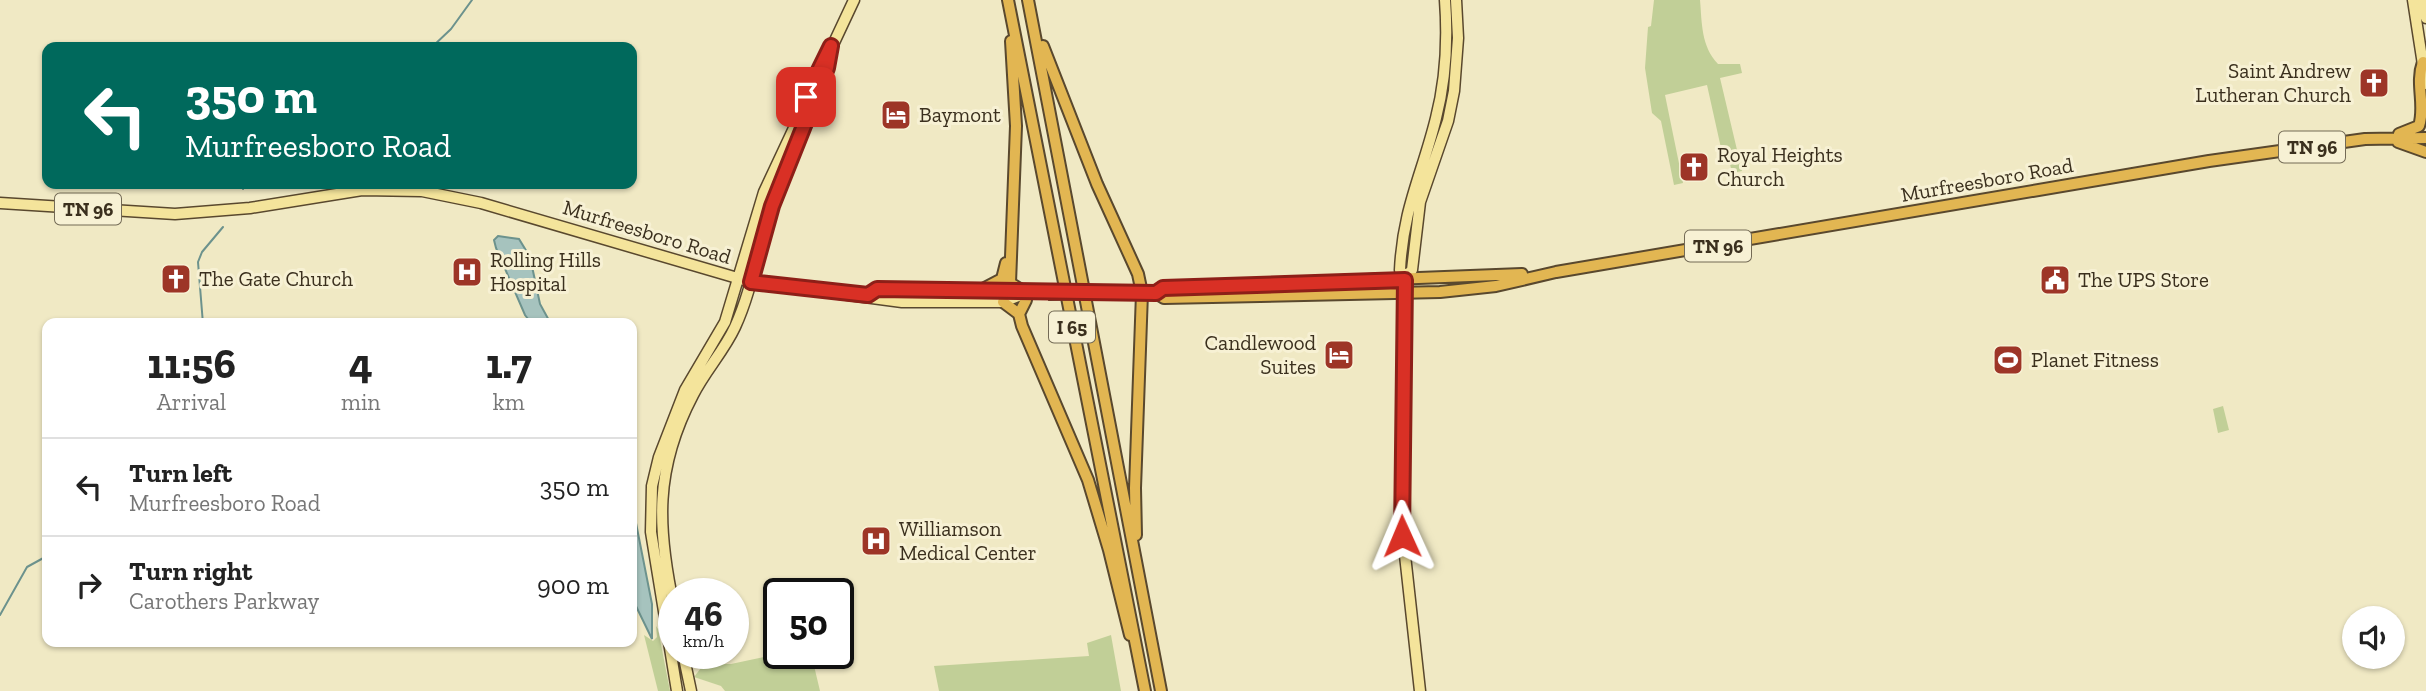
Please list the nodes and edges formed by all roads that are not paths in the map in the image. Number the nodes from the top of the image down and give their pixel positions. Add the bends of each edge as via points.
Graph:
1 (854, 0) edge
2 (1008, 0) edge
3 (1028, 0) edge
4 (1445, 0) edge
5 (1456, 0) edge
6 (2413, 0) edge
7 (2421, 0) edge
8 (2426, 18) edge
9 (831, 46) junction
10 (2423, 62) junction
11 (2426, 84) edge
12 (1436, 118) junction
13 (1448, 121) junction
14 (2377, 138) junction
15 (2426, 138) edge
16 (2426, 152) edge
17 (0, 203) edge
18 (1010, 254) junction
19 (1556, 272) junction
20 (1405, 279) junction
21 (739, 280) junction
22 (751, 282) junction
23 (981, 290) junction
24 (1026, 293) junction
25 (1142, 293) junction
26 (1156, 293) junction
27 (1404, 294) junction
28 (868, 295) junction
29 (1003, 302) junction
30 (1019, 314) junction
31 (668, 578) edge
32 (1150, 628) junction
33 (1139, 653) junction
34 (686, 669) edge
35 (677, 691) edge
36 (691, 691) edge
37 (1145, 691) edge
38 (1161, 691) edge
39 (1420, 691) edge

1 - 9 main road
2 - 18 highway via 1016,126
2 - 33 highway, I 65
3 - 25 highway via 1054,81 1138,274
3 - 32 highway, I 65
4 - 12 main road via 1445,65
5 - 13 main road via 1457,68
6 - 10 main road
7 - 8 main road
9 - 21 main road via 764,192
9 - 22 main road via 827,68 772,206
10 - 11 main road
10 - 14 highway via 2418,75 2423,112 2419,126
12 - 13 main road
12 - 20 main road via 1404,223 1401,270
13 - 20 main road via 1423,187 1412,270
14 - 15 highway, Murfreesboro Road / TN 96
14 - 16 highway
14 - 19 highway, Murfreesboro Road / TN 96 via 2209,161
17 - 21 main road, Murfreesboro Road / TN 96 via 175,214 250,208 362,190 422,191 481,203
18 - 23 highway via 1002,279
18 - 24 highway via 1010,283
19 - 20 highway, Murfreesboro Road / TN 96
19 - 27 highway, Murfreesboro Road / TN 96 via 1469,290
20 - 26 highway, Murfreesboro Road / TN 96 via 1163,288
20 - 27 main road
21 - 22 main road, Murfreesboro Road / TN 96
21 - 35 main road via 725,322 671,423 652,485 651,533
22 - 28 main road, Murfreesboro Road / TN 96
22 - 31 main road via 731,336 693,394 665,468 661,543
23 - 24 main road, Murfreesboro Road / TN 96
23 - 28 main road, Murfreesboro Road / TN 96 via 877,289
24 - 25 highway, Murfreesboro Road / TN 96, bridge
24 - 29 main road, Murfreesboro Road
24 - 30 highway
25 - 26 highway, Murfreesboro Road / TN 96
25 - 32 highway via 1135,488
26 - 27 highway, Murfreesboro Road / TN 96 via 1164,298
27 - 39 main road via 1402,528
28 - 29 main road, Murfreesboro Road via 893,302
29 - 30 highway
30 - 33 highway via 1088,480 1126,625
32 - 38 highway, I 65
33 - 37 highway, I 65
34 - 36 main road

